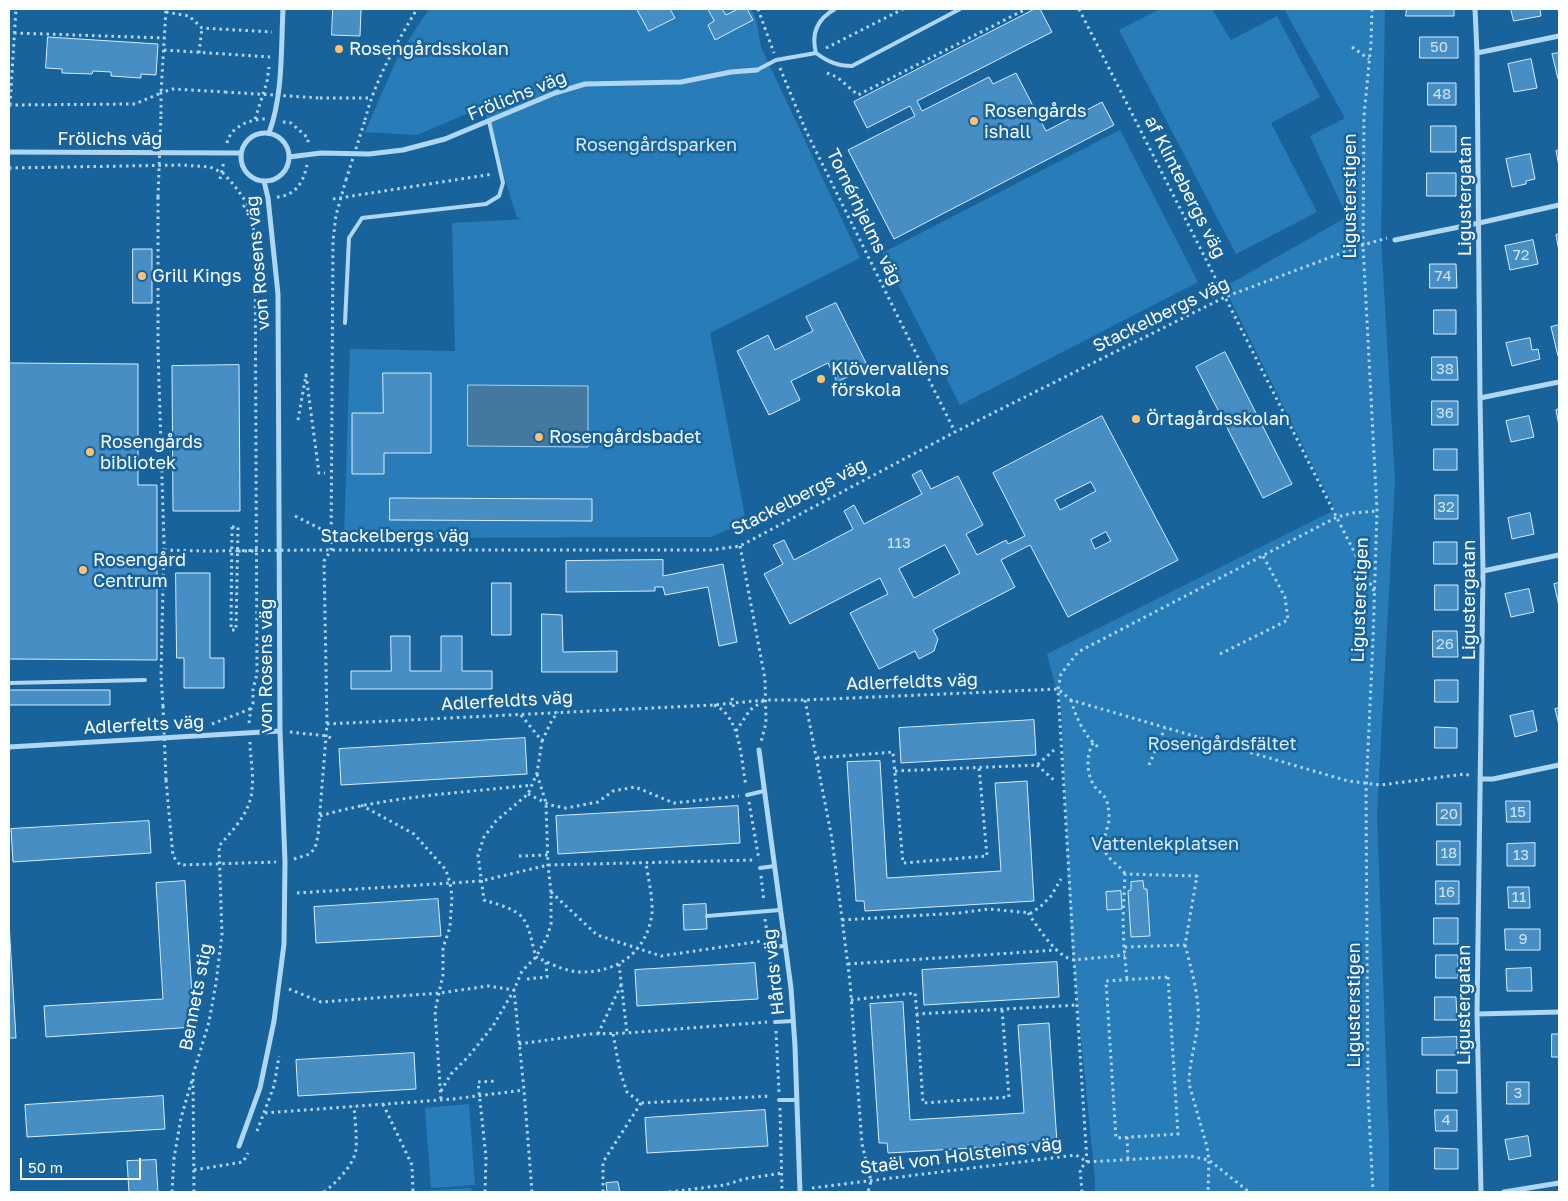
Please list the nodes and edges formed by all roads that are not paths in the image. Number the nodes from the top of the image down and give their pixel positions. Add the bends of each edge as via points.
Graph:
1 (283, 9) edge
2 (835, 9) edge
3 (960, 9) edge
4 (1475, 9) edge
5 (1559, 36) edge
6 (816, 53) junction
7 (1477, 53) junction
8 (757, 70) joint
9 (490, 121) junction
10 (269, 133) junction
11 (9, 152) edge
12 (242, 153) junction
13 (289, 157) junction
14 (264, 181) junction
15 (1559, 205) edge
16 (1479, 223) junction
17 (1395, 240) road end
18 (345, 323) dead end
19 (1559, 382) edge
20 (1480, 398) junction
21 (1559, 555) edge
22 (1483, 571) junction
23 (145, 680) dead end
24 (9, 683) edge
25 (280, 731) junction
26 (9, 747) edge
27 (759, 750) road end
28 (1559, 765) edge
29 (1480, 779) junction
30 (764, 791) junction
31 (747, 795) road end
32 (775, 866) junction
33 (760, 868) dead end
34 (780, 910) junction
35 (707, 916) dead end
36 (785, 946) junction
37 (769, 947) dead end
38 (1559, 1012) edge
39 (1477, 1014) junction
40 (793, 1021) junction
41 (775, 1022) road end
42 (779, 1098) road end
43 (798, 1100) junction
44 (239, 1146) dead end
45 (1559, 1183) edge
46 (800, 1192) edge
47 (1481, 1192) edge
48 (1504, 1192) edge

1 - 10 street via 280,69 274,120
2 - 6 lane via 822,19 816,30 813,42
3 - 6 lane via 852,66 828,62
4 - 7 street, Ligustergatan
5 - 7 street
6 - 8 lane via 776,60
7 - 16 street, Ligustergatan
8 - 9 street, Frölichs väg via 681,82 585,84 555,93
9 - 13 street, Frölichs väg via 445,139 403,150 369,154 321,152
9 - 18 lane via 503,183 499,196 486,204 362,218 349,238
10 - 12 street via 251,137
10 - 13 street via 284,142
11 - 12 street, Frölichs väg
12 - 14 street via 241,161 249,175
13 - 14 street via 284,172
14 - 25 street, von Rosens väg via 278,294
15 - 16 street
16 - 17 street
16 - 20 street, Ligustergatan
19 - 20 street
20 - 22 street, Ligustergatan
21 - 22 street
22 - 29 street, Ligustergatan
23 - 24 lane
25 - 26 street, Adlerfelts väg
25 - 44 street, von Rosens väg via 285,862 284,944 274,1021 260,1088
27 - 30 street, Hårds väg
28 - 29 street
29 - 39 street, Ligustergatan
30 - 31 lane
30 - 32 street, Hårds väg
32 - 33 lane
32 - 34 street, Hårds väg
34 - 35 lane
34 - 36 street, Hårds väg
36 - 37 lane
36 - 40 street, Hårds väg
38 - 39 street
39 - 47 street, Ligustergatan
40 - 41 lane
40 - 43 street, Hårds väg
42 - 43 lane
43 - 46 street, Hårds väg
45 - 48 street

